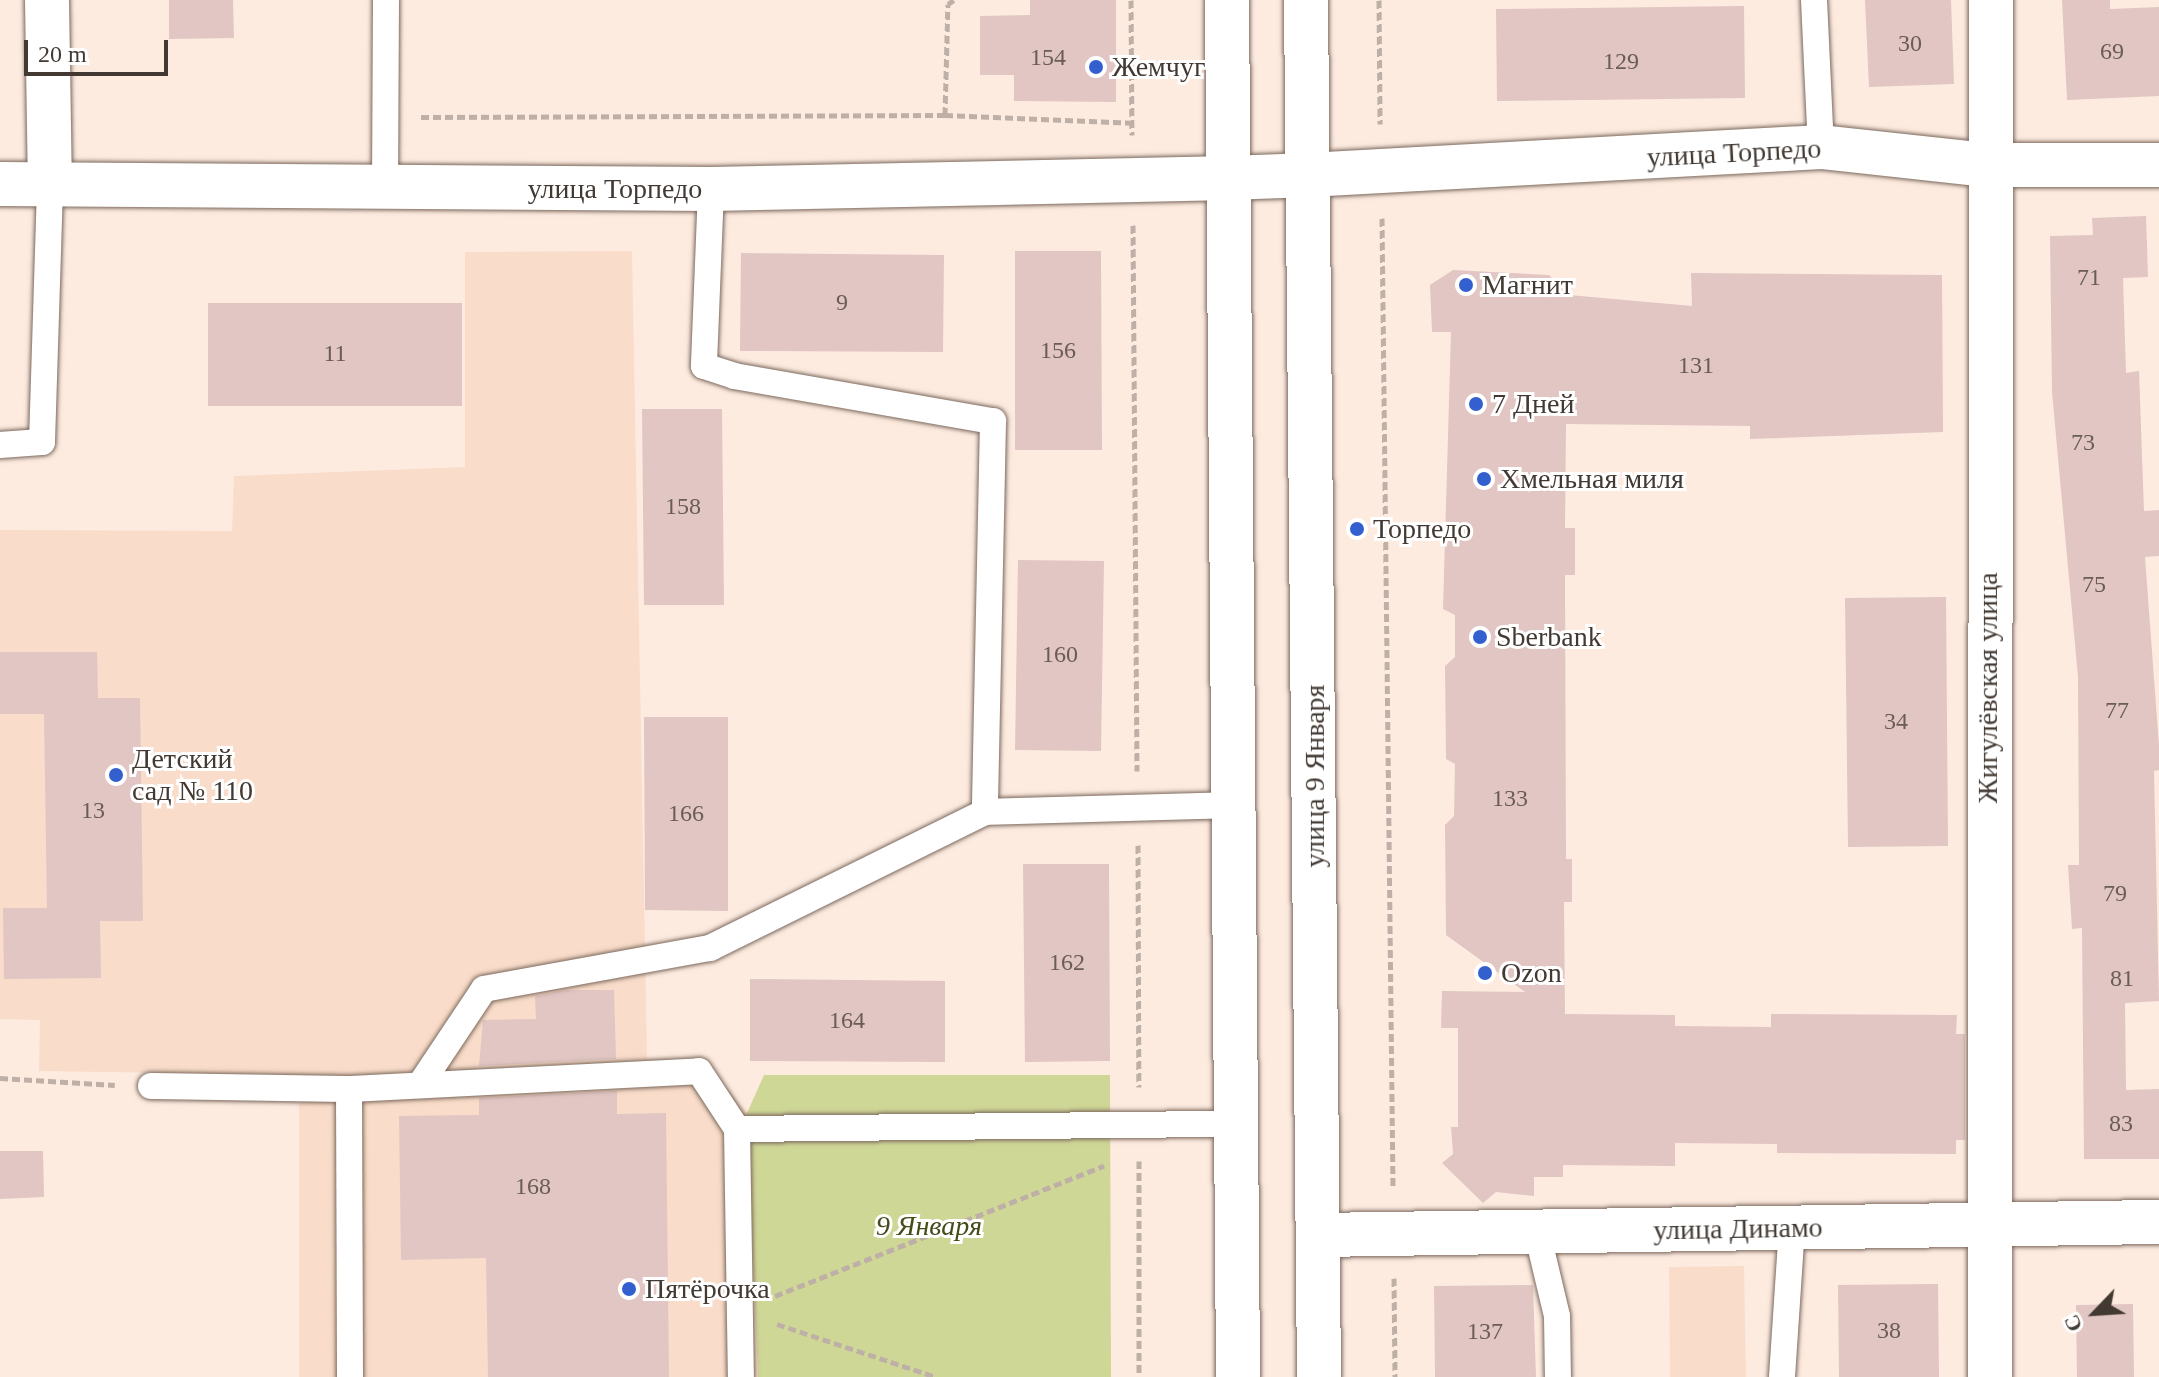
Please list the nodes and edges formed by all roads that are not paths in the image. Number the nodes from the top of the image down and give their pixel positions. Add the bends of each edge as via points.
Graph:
1 (47, 0) edge
2 (386, 0) edge
3 (1227, 0) edge
4 (1306, 0) edge
5 (1814, 0) edge
6 (1991, 0) edge
7 (1821, 147) junction
8 (1988, 165) junction
9 (2159, 165) edge
10 (1308, 175) junction
11 (1230, 178) junction
12 (0, 184) edge
13 (50, 184) junction
14 (385, 189) junction
15 (711, 189) junction
16 (0, 445) edge
17 (1232, 805) junction
18 (985, 812) junction
19 (420, 1085) junction
20 (151, 1086) road end
21 (349, 1089) junction
22 (1235, 1124) junction
23 (737, 1129) junction
24 (2159, 1222) edge
25 (1988, 1224) junction
26 (1792, 1228) junction
27 (1537, 1232) junction
28 (1318, 1235) junction
29 (350, 1377) edge
30 (741, 1377) edge
31 (1238, 1377) edge
32 (1319, 1377) edge
33 (1558, 1377) edge
34 (1782, 1377) edge
35 (1990, 1377) edge

1 - 13 street
2 - 14 lane
3 - 11 street
4 - 10 street, улица 9 Января
5 - 7 lane
6 - 8 street, Жигулёвская улица
7 - 8 street, улица Торпедо
7 - 10 street, улица Торпедо
8 - 9 street, улица Торпедо
8 - 25 street, Жигулёвская улица
10 - 11 street
10 - 28 street, улица 9 Января
11 - 15 street, улица Торпедо
11 - 17 street
12 - 13 street, улица Торпедо
13 - 14 street, улица Торпедо
13 - 16 lane via 42,442
14 - 15 street, улица Торпедо
15 - 18 lane via 704,366 734,376 993,421
17 - 18 lane
17 - 22 street
18 - 19 lane via 710,948 484,989
19 - 21 lane
19 - 23 lane via 699,1071
20 - 21 lane
21 - 29 lane
22 - 23 lane
22 - 31 street
23 - 30 lane
24 - 25 street, улица Динамо
25 - 26 street, улица Динамо
25 - 35 street, Жигулёвская улица
26 - 27 street, улица Динамо
26 - 34 lane
27 - 28 street, улица Динамо
27 - 33 lane via 1557,1316
28 - 32 street, улица 9 Января

